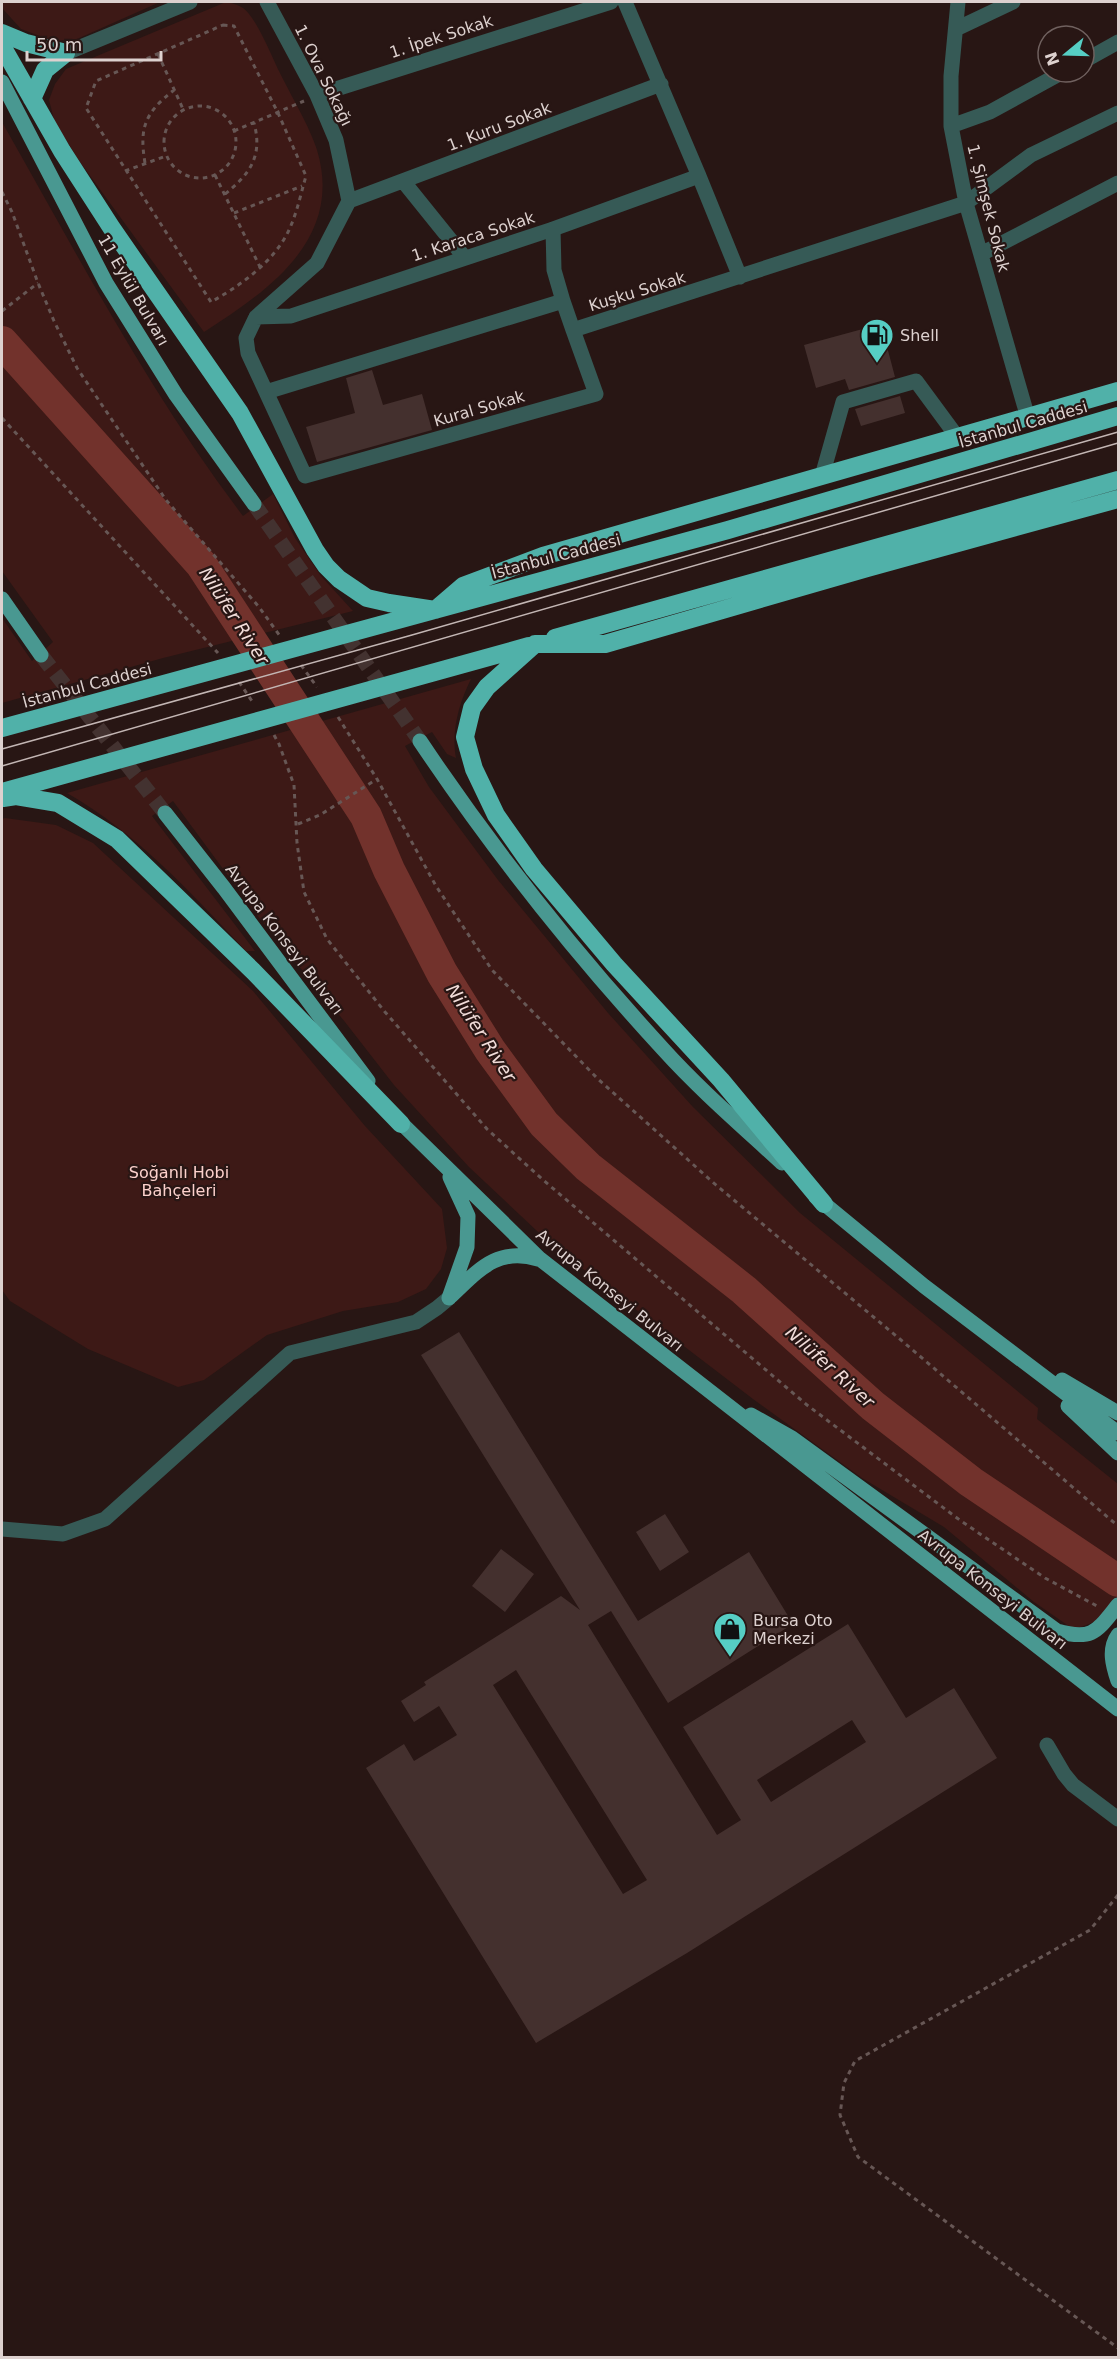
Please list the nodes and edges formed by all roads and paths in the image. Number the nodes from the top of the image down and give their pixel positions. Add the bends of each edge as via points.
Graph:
1 (190, 2) edge
2 (267, 2) edge
3 (611, 2) edge
4 (625, 2) edge
5 (958, 2) edge
6 (1013, 2) edge
7 (956, 29) junction
8 (2, 33) edge
9 (1119, 42) edge
10 (2, 46) edge
11 (66, 52) junction
12 (158, 54) junction
13 (1096, 54) edge
14 (2, 82) edge
15 (661, 84) junction
16 (1041, 84) edge
17 (174, 90) junction
18 (316, 94) junction
19 (32, 99) junction
20 (183, 110) junction
21 (278, 113) junction
22 (1119, 113) edge
23 (254, 123) junction
24 (951, 126) junction
25 (234, 131) junction
26 (166, 156) junction
27 (145, 164) junction
28 (125, 171) junction
29 (215, 175) junction
30 (699, 176) junction
31 (403, 181) junction
32 (1119, 183) edge
33 (303, 186) junction
34 (2, 192) edge
35 (225, 194) junction
36 (349, 201) junction
37 (966, 203) junction
38 (234, 213) junction
39 (553, 229) junction
40 (981, 254) junction
41 (465, 258) junction
42 (260, 267) junction
43 (740, 278) junction
44 (38, 283) junction
45 (563, 302) junction
46 (2, 311) edge
47 (256, 317) junction
48 (573, 330) junction
49 (1119, 391) edge
50 (266, 392) junction
51 (1119, 416) edge
52 (2, 418) edge
53 (1028, 418) junction
54 (957, 438) junction
55 (822, 476) junction
56 (1119, 480) edge
57 (1119, 500) edge
58 (254, 504) tunnel mouth
59 (2, 599) edge
60 (435, 610) junction
61 (284, 642) dead end
62 (535, 644) junction
63 (41, 655) tunnel mouth
64 (297, 659) dead end
65 (223, 660) dead end
66 (236, 677) dead end
67 (322, 694) dead end
68 (254, 705) dead end
69 (335, 712) dead end
70 (2, 728) edge
71 (273, 734) dead end
72 (420, 741) tunnel mouth
73 (377, 779) junction
74 (2, 792) edge
75 (2, 798) edge
76 (165, 813) tunnel mouth
77 (297, 824) junction
78 (400, 1124) junction
79 (446, 1169) junction
80 (824, 1204) junction
81 (540, 1259) junction
82 (449, 1298) junction
83 (1008, 1348) junction
84 (704, 1388) junction
85 (1119, 1413) edge
86 (1119, 1433) edge
87 (1119, 1453) edge
88 (1119, 1526) edge
89 (2, 1528) edge
90 (1119, 1605) edge
91 (1100, 1608) dead end
92 (1116, 1638) edge
93 (1119, 1681) edge
94 (1119, 1709) edge
95 (1047, 1745) dead end
96 (1119, 1819) edge
97 (1119, 1895) edge
98 (1119, 2348) edge

1 - 11 street
2 - 18 street, 1. Ova Sokağı
3 - 18 street, 1. İpek Sokak
4 - 15 street
5 - 7 street, 1. Şimşek Sokak
6 - 7 street
7 - 24 street, 1. Şimşek Sokak
8 - 11 highway
9 - 13 street
10 - 19 highway
11 - 19 highway via 45,70
12 - 17 path
12 - 21 path via 222,25 234,26
12 - 28 path via 96,81 86,108
14 - 58 main road, 11 Eylül Bulvarı via 106,283 176,396
15 - 30 street
15 - 31 street, 1. Kuru Sokak
16 - 24 street via 990,112
17 - 20 path
17 - 27 path via 149,114 143,129
18 - 21 path
18 - 36 street, 1. Ova Sokağı via 336,140
19 - 60 highway via 111,227 240,413 326,566 367,598
20 - 25 path via 201,105 214,108 224,114
20 - 26 path via 169,120 164,132
21 - 23 path
21 - 33 path via 306,176
22 - 37 street, Kuşku Sokak via 1031,155
23 - 25 path
23 - 35 path via 258,137 250,170
24 - 37 street, 1. Şimşek Sokak
25 - 29 path via 236,148 232,159
26 - 27 path
26 - 29 path via 172,166 192,178
27 - 28 path
28 - 42 path via 211,302 236,288
29 - 35 path
30 - 39 street, 1. Karaca Sokak
30 - 43 street
31 - 36 street, 1. Kuru Sokak
31 - 41 street
32 - 40 street
33 - 38 path
33 - 42 path via 290,229
34 - 44 path
35 - 38 path
36 - 47 street via 317,263
37 - 40 street, 1. Şimşek Sokak
37 - 43 street, Kuşku Sokak
38 - 42 path
39 - 41 street, 1. Karaca Sokak
39 - 45 street via 554,270
40 - 53 street, 1. Şimşek Sokak
41 - 47 street, 1. Karaca Sokak via 291,316
43 - 48 street, Kuşku Sokak
44 - 46 path
44 - 61 path via 77,368 106,415 166,500 259,607
45 - 48 street, Kuşku Sokak
45 - 50 street, Kuşku Sokak
47 - 50 street via 246,338 248,353
48 - 50 street, Kural Sokak via 596,394 305,476
49 - 53 highway
51 - 60 highway, İstanbul Caddesi
52 - 65 path
53 - 54 highway
54 - 55 highway
54 - 55 street via 916,381 843,402
55 - 60 highway via 507,568 463,586
56 - 62 highway
57 - 62 highway via 605,644
59 - 63 main road
60 - 70 highway, İstanbul Caddesi
62 - 74 highway
62 - 80 highway via 487,687 472,708 465,737 474,770 492,806 541,878 721,1080
64 - 67 path
66 - 68 path
69 - 73 path
71 - 77 path via 294,785
72 - 80 main road via 521,883 588,964 665,1051
73 - 77 path via 320,815
73 - 88 path via 436,886 492,969 598,1079 716,1185
75 - 78 highway via 58,802 117,839 253,970
76 - 78 main road, Avrupa Konseyi Bulvarı
77 - 91 path via 304,892 327,939 487,1129 807,1405 961,1521 1045,1578
78 - 79 main road, Avrupa Konseyi Bulvarı
79 - 81 main road, Avrupa Konseyi Bulvarı
79 - 82 main road via 468,1216 467,1247
80 - 83 main road
81 - 82 main road via 522,1254 500,1257
81 - 84 main road, Avrupa Konseyi Bulvarı
82 - 89 street via 416,1322 290,1353 105,1519 63,1534
83 - 85 main road
83 - 86 main road
83 - 87 main road
84 - 90 main road via 792,1438 1057,1631 1075,1636 1092,1633
84 - 94 main road, Avrupa Konseyi Bulvarı
92 - 93 main road via 1112,1663
95 - 96 street via 1073,1785
97 - 98 path via 1090,1930 855,2061 844,2083 840,2115 858,2157

